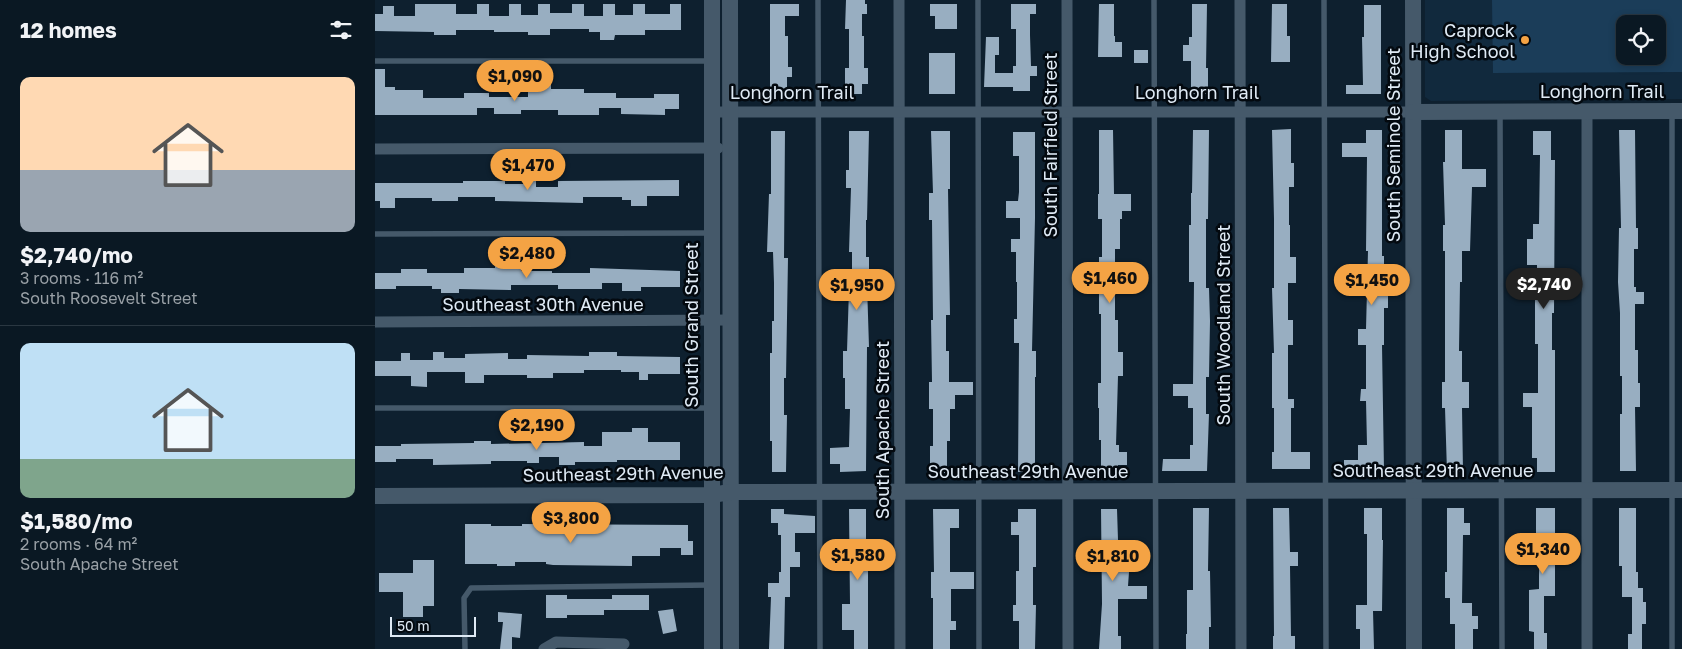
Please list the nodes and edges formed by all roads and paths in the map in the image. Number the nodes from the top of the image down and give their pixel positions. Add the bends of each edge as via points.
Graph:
1 (712, 0) edge
2 (730, 0) edge
3 (819, 0) edge
4 (899, 0) edge
5 (978, 0) edge
6 (1067, 0) edge
7 (1154, 0) edge
8 (1240, 0) edge
9 (1324, 0) edge
10 (1413, 0) edge
11 (375, 61) edge
12 (712, 61) junction
13 (1677, 111) edge
14 (711, 112) junction
15 (730, 112) junction
16 (819, 112) junction
17 (899, 112) junction
18 (978, 112) junction
19 (1068, 112) junction
20 (1154, 112) junction
21 (1240, 112) junction
22 (1324, 112) junction
23 (1413, 112) junction
24 (1500, 112) junction
25 (1587, 112) junction
26 (711, 148) junction
27 (730, 148) junction
28 (375, 149) edge
29 (711, 233) junction
30 (375, 234) edge
31 (711, 320) junction
32 (731, 320) junction
33 (375, 322) edge
34 (375, 408) edge
35 (712, 408) junction
36 (1325, 490) junction
37 (1413, 490) junction
38 (1502, 490) junction
39 (1587, 490) junction
40 (1677, 490) edge
41 (899, 491) junction
42 (979, 491) junction
43 (1068, 491) junction
44 (1156, 491) junction
45 (1241, 491) junction
46 (730, 492) junction
47 (820, 492) junction
48 (712, 495) junction
49 (375, 496) edge
50 (712, 585) junction
51 (624, 644) dead end
52 (465, 649) edge
53 (544, 649) edge
54 (712, 649) edge
55 (731, 649) edge
56 (820, 649) edge
57 (900, 649) edge
58 (979, 649) edge
59 (1068, 649) edge
60 (1156, 649) edge
61 (1241, 649) edge
62 (1326, 649) edge
63 (1413, 649) edge
64 (1502, 649) edge
65 (1587, 649) edge
66 (1672, 649) edge

1 - 12 street, South Grand Street
2 - 15 street
3 - 16 lane
4 - 17 street, South Apache Street
5 - 18 lane
6 - 19 street, South Fairfield Street
7 - 20 lane
8 - 21 street, South Woodland Street
9 - 22 lane
10 - 23 street, South Seminole Street
11 - 12 lane
12 - 14 street, South Grand Street
13 - 25 street, Longhorn Trail
13 - 40 lane
14 - 15 street, Longhorn Trail
14 - 26 street, South Grand Street
15 - 16 street, Longhorn Trail
15 - 27 street
16 - 17 street, Longhorn Trail
16 - 47 lane
17 - 18 street, Longhorn Trail
17 - 41 street, South Apache Street
18 - 19 street, Longhorn Trail
18 - 42 lane
19 - 20 street, Longhorn Trail
19 - 43 street, South Fairfield Street
20 - 21 street, Longhorn Trail
20 - 44 lane
21 - 22 street, Longhorn Trail
21 - 45 street, South Woodland Street
22 - 23 street, Longhorn Trail
22 - 36 lane
23 - 24 street, Longhorn Trail
23 - 37 street, South Seminole Street
24 - 25 street, Longhorn Trail
24 - 38 lane
25 - 39 street
26 - 27 street
26 - 28 street
26 - 29 street, South Grand Street
27 - 32 street
29 - 30 lane
29 - 31 street, South Grand Street
31 - 32 street, Southeast 30th Avenue
31 - 33 street, Southeast 30th Avenue
31 - 35 street, South Grand Street
32 - 46 street
34 - 35 lane
35 - 48 street, South Grand Street
36 - 37 street, Southeast 29th Avenue
36 - 45 street, Southeast 29th Avenue
36 - 62 lane
37 - 38 street, Southeast 29th Avenue
37 - 63 street, South Seminole Street
38 - 39 street, Southeast 29th Avenue
38 - 64 lane
39 - 40 street, Southeast 29th Avenue
39 - 65 street
40 - 66 lane
41 - 42 street, Southeast 29th Avenue
41 - 47 street, Southeast 29th Avenue
41 - 57 street, South Apache Street
42 - 43 street, Southeast 29th Avenue
42 - 58 lane
43 - 44 street, Southeast 29th Avenue
43 - 59 street, South Fairfield Street
44 - 45 street, Southeast 29th Avenue
44 - 60 lane
45 - 61 street, South Woodland Street
46 - 47 street, Southeast 29th Avenue
46 - 48 street, Southeast 29th Avenue
46 - 55 street
47 - 56 lane
48 - 49 street, Southeast 29th Avenue
48 - 50 street, South Grand Street
50 - 52 lane via 471,588 464,598
50 - 54 street, South Grand Street
51 - 53 street via 556,642

